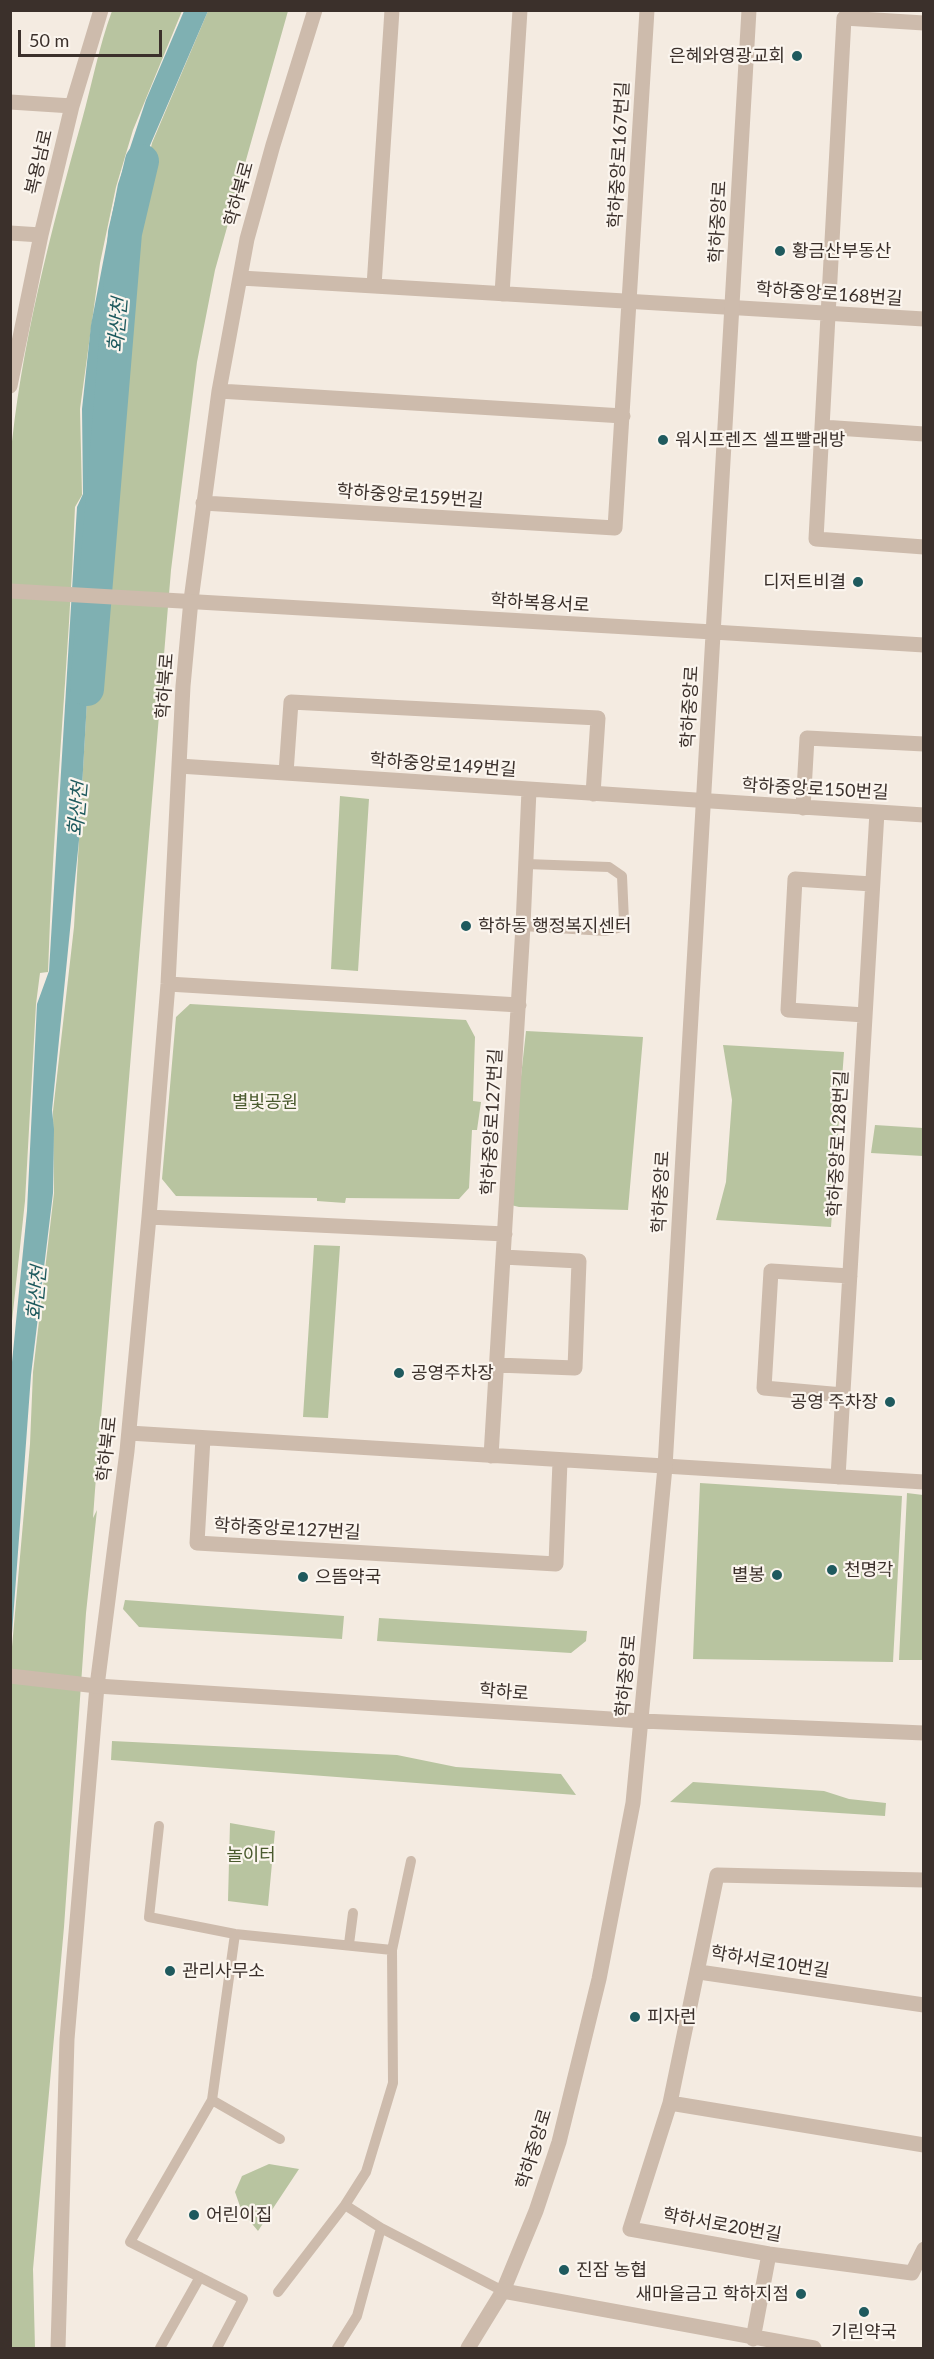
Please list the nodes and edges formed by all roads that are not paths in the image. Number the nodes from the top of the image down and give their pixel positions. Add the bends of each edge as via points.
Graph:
1 (101, 10) edge
2 (315, 10) edge
3 (392, 10) edge
4 (520, 10) edge
5 (647, 10) edge
6 (749, 10) edge
7 (924, 23) edge
8 (10, 102) edge
9 (72, 106) junction
10 (10, 233) edge
11 (41, 235) junction
12 (241, 278) junction
13 (375, 286) junction
14 (502, 294) junction
15 (630, 301) junction
16 (732, 307) junction
17 (828, 313) junction
18 (924, 319) edge
19 (12, 367) edge
20 (10, 386) edge
21 (219, 391) junction
22 (623, 416) junction
23 (822, 427) junction
24 (924, 434) edge
25 (203, 503) junction
26 (615, 528) joint
27 (924, 547) edge
28 (10, 591) edge
29 (191, 600) junction
30 (713, 632) junction
31 (924, 645) edge
32 (924, 744) edge
33 (179, 766) junction
34 (286, 773) junction
35 (529, 790) junction
36 (593, 794) junction
37 (704, 802) junction
38 (803, 808) junction
39 (877, 812) junction
40 (924, 815) edge
41 (526, 864) junction
42 (872, 884) junction
43 (523, 926) junction
44 (168, 984) junction
45 (519, 1005) junction
46 (865, 1015) junction
47 (149, 1217) junction
48 (505, 1234) junction
49 (503, 1257) junction
50 (850, 1276) junction
51 (497, 1365) junction
52 (843, 1395) junction
53 (129, 1433) junction
54 (203, 1438) junction
55 (491, 1456) junction
56 (560, 1461) junction
57 (665, 1467) junction
58 (838, 1477) junction
59 (924, 1482) edge
60 (10, 1676) edge
61 (89, 1685) junction
62 (642, 1721) junction
63 (924, 1733) edge
64 (159, 1826) dead end
65 (411, 1861) dead end
66 (924, 1880) edge
67 (353, 1913) dead end
68 (235, 1934) junction
69 (349, 1944) junction
70 (392, 1950) junction
71 (699, 1971) junction
72 (924, 2005) edge
73 (212, 2100) junction
74 (670, 2103) junction
75 (280, 2139) dead end
76 (924, 2145) edge
77 (345, 2205) junction
78 (381, 2228) junction
79 (924, 2249) edge
80 (769, 2254) junction
81 (200, 2277) junction
82 (503, 2291) junction
83 (278, 2292) dead end
84 (751, 2344) edge
85 (58, 2349) edge
86 (160, 2349) edge
87 (217, 2349) edge
88 (337, 2349) edge
89 (468, 2349) edge
90 (814, 2349) edge

1 - 9 street, 복용남로
2 - 12 street, 학하북로 via 273,145
3 - 13 street
4 - 14 street
5 - 15 street, 학하중앙로167번길
6 - 16 street, 학하중앙로
7 - 17 street via 844,18
8 - 9 street, 복용남로
9 - 11 street, 복용남로
10 - 11 street
11 - 19 street, 복용남로
12 - 13 street
12 - 21 street, 학하북로
13 - 14 street
14 - 15 street
15 - 16 street
15 - 22 street, 학하중앙로167번길
16 - 17 street, 학하중앙로168번길
16 - 30 street, 학하중앙로
17 - 18 street, 학하중앙로168번길
17 - 23 street
19 - 20 street, 복용남로
21 - 22 street
21 - 25 street, 학하북로
22 - 26 street, 학하중앙로167번길
23 - 24 street
23 - 27 street via 816,539
25 - 26 street, 학하중앙로159번길
25 - 29 street, 학하북로
28 - 29 street, 학하복용서로
29 - 30 street, 학하복용서로
29 - 33 street, 학하북로
30 - 31 street, 학하복용서로
30 - 37 street, 학하중앙로
32 - 38 street via 807,738
33 - 34 street, 학하중앙로149번길
33 - 44 street, 학하북로
34 - 35 street, 학하중앙로149번길
34 - 36 street via 291,702 598,718
35 - 36 street, 학하중앙로149번길
35 - 41 street, 학하중앙로127번길
36 - 37 street, 학하중앙로149번길
37 - 38 street, 학하중앙로150번길
37 - 57 street, 학하중앙로
38 - 39 street, 학하중앙로150번길
39 - 40 street, 학하중앙로150번길
39 - 42 street, 학하중앙로128번길
41 - 43 street, 학하중앙로127번길
41 - 43 lane via 616,870 622,876 624,921 606,932
42 - 46 street, 학하중앙로128번길
42 - 46 street via 795,879 788,1010
43 - 45 street, 학하중앙로127번길
44 - 45 street
44 - 47 street, 학하북로
45 - 48 street, 학하중앙로127번길
46 - 50 street, 학하중앙로128번길
47 - 48 street
47 - 53 street, 학하북로
48 - 49 street, 학하중앙로127번길
49 - 51 street, 학하중앙로127번길
49 - 51 street via 579,1261 575,1368
50 - 52 street, 학하중앙로128번길
50 - 52 street via 771,1271 764,1388
51 - 55 street, 학하중앙로127번길
52 - 58 street, 학하중앙로128번길
53 - 54 street
53 - 61 street, 학하북로
54 - 55 street
54 - 56 street, 학하중앙로127번길 via 197,1543 556,1564
55 - 56 street
56 - 57 street
57 - 58 street
57 - 62 street, 학하중앙로
58 - 59 street
60 - 61 street, 학하로
61 - 62 street, 학하로
61 - 85 street, 학하북로 via 68,2039
62 - 63 street, 학하로
62 - 82 street, 학하중앙로 via 633,1803 599,1979 559,2142
64 - 68 lane via 149,1917
65 - 70 lane
66 - 71 street, 학하서로10번길 via 717,1875
67 - 69 lane
68 - 69 lane
68 - 73 lane
69 - 70 lane
70 - 77 lane via 393,2083 366,2172
71 - 72 street, 학하서로10번길
71 - 74 street, 학하서로20번길
73 - 75 lane
73 - 81 lane via 130,2242
74 - 76 street
74 - 80 street, 학하서로20번길 via 630,2229
77 - 78 lane
77 - 83 lane
78 - 82 lane
78 - 88 lane via 357,2316
79 - 80 street, 학하서로20번길 via 912,2273
80 - 84 street
81 - 86 lane
81 - 87 lane via 243,2299
82 - 84 street
82 - 89 street, 학하중앙로
84 - 90 street

